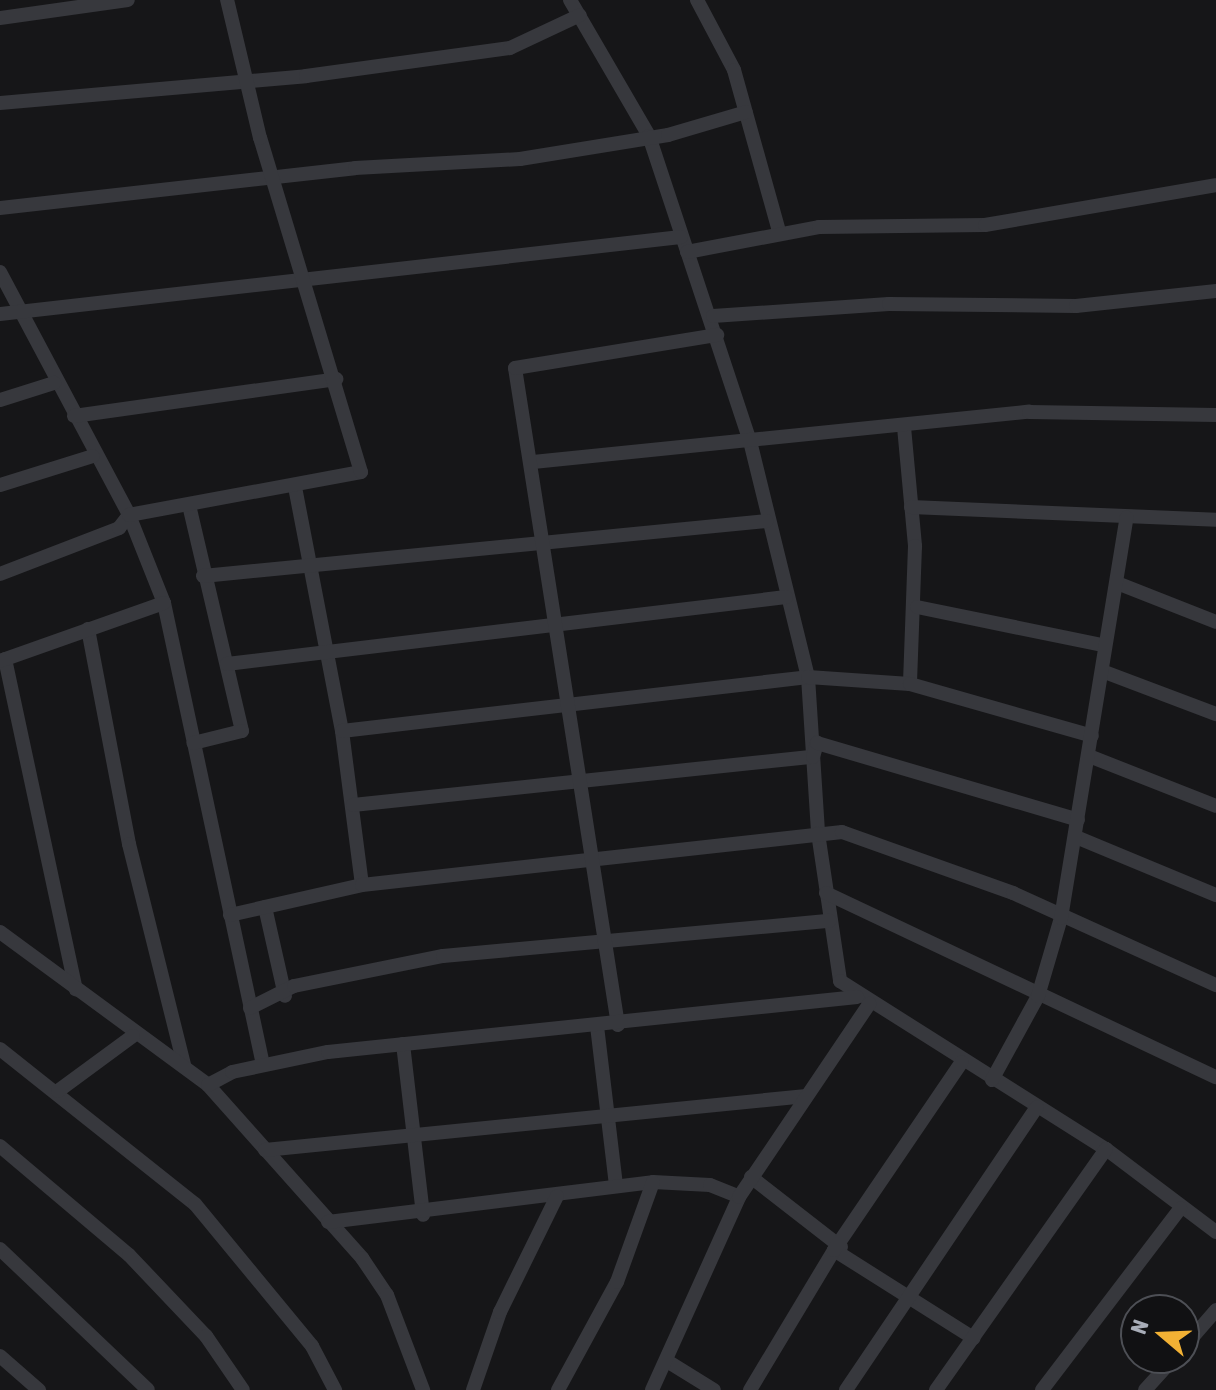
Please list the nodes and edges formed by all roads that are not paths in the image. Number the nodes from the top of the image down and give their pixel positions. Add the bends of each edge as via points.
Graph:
1 (128, 0) edge
2 (227, 0) edge
3 (570, 0) edge
4 (697, 0) edge
5 (580, 15) junction
6 (0, 18) edge
7 (247, 79) junction
8 (0, 103) edge
9 (746, 112) junction
10 (649, 136) junction
11 (274, 180) junction
12 (1216, 185) edge
13 (0, 208) edge
14 (779, 231) junction
15 (681, 237) junction
16 (687, 252) junction
17 (0, 272) edge
18 (304, 278) junction
19 (1216, 291) edge
20 (18, 309) junction
21 (0, 314) edge
22 (713, 316) junction
23 (717, 335) junction
24 (336, 379) junction
25 (54, 383) junction
26 (0, 400) edge
27 (1216, 415) edge
28 (74, 416) junction
29 (904, 427) junction
30 (750, 441) junction
31 (93, 456) junction
32 (533, 462) junction
33 (0, 485) edge
34 (295, 487) junction
35 (189, 505) junction
36 (911, 507) junction
37 (129, 515) junction
38 (1127, 517) junction
39 (1216, 520) edge
40 (766, 521) junction
41 (542, 543) junction
42 (313, 566) junction
43 (0, 574) edge
44 (203, 576) junction
45 (1117, 583) junction
46 (786, 597) junction
47 (164, 603) junction
48 (917, 607) junction
49 (554, 621) junction
50 (1216, 622) edge
51 (88, 629) junction
52 (1102, 645) junction
53 (324, 651) junction
54 (3, 660) edge
55 (227, 664) junction
56 (1102, 671) junction
57 (808, 677) junction
58 (910, 684) junction
59 (569, 702) junction
60 (1216, 714) edge
61 (342, 731) junction
62 (1092, 736) junction
63 (193, 743) junction
64 (1089, 756) junction
65 (813, 757) junction
66 (579, 780) junction
67 (353, 805) junction
68 (1216, 806) edge
69 (1078, 820) junction
70 (818, 833) junction
71 (1076, 837) junction
72 (593, 860) junction
73 (362, 885) junction
74 (826, 893) junction
75 (1216, 895) edge
76 (265, 907) junction
77 (230, 915) junction
78 (1061, 918) junction
79 (829, 921) junction
80 (0, 932) edge
81 (606, 938) junction
82 (1216, 985) edge
83 (76, 989) junction
84 (285, 996) junction
85 (1038, 996) junction
86 (863, 1000) junction
87 (250, 1008) junction
88 (618, 1025) junction
89 (597, 1026) junction
90 (133, 1036) junction
91 (403, 1044) junction
92 (0, 1049) edge
93 (962, 1062) junction
94 (263, 1064) junction
95 (184, 1065) junction
96 (1216, 1077) edge
97 (992, 1080) junction
98 (208, 1085) junction
99 (58, 1091) junction
100 (806, 1096) junction
101 (1037, 1107) junction
102 (606, 1113) junction
103 (414, 1132) junction
104 (0, 1146) edge
105 (1106, 1149) junction
106 (265, 1150) junction
107 (751, 1177) junction
108 (653, 1182) junction
109 (616, 1186) junction
110 (557, 1196) junction
111 (739, 1197) junction
112 (1180, 1209) junction
113 (423, 1215) junction
114 (328, 1222) junction
115 (1216, 1232) edge
116 (0, 1249) edge
117 (838, 1249) junction
118 (904, 1294) junction
119 (1216, 1310) edge
120 (1200, 1328) edge
121 (973, 1338) junction
122 (0, 1356) edge
123 (667, 1361) junction
124 (1160, 1374) edge
125 (39, 1390) edge
126 (148, 1390) edge
127 (243, 1390) edge
128 (335, 1390) edge
129 (423, 1390) edge
130 (473, 1390) edge
131 (558, 1390) edge
132 (652, 1390) edge
133 (714, 1390) edge
134 (750, 1390) edge
135 (846, 1390) edge
136 (936, 1390) edge
137 (1042, 1390) edge
138 (1145, 1390) edge

1 - 6 street
2 - 7 street
3 - 5 street
4 - 9 street
5 - 7 street via 510,48
5 - 10 street
7 - 8 street
7 - 11 street
9 - 10 street
9 - 14 street
10 - 11 street via 520,159
10 - 15 street
11 - 13 street
11 - 18 street
12 - 14 street via 985,225
14 - 16 street
15 - 16 street
15 - 18 street
16 - 22 street
17 - 20 street
18 - 20 street
18 - 24 street
19 - 22 street via 1076,306 889,304
20 - 21 street
20 - 25 street
22 - 23 street
23 - 30 street via 728,389
23 - 32 street via 515,368
24 - 28 street
24 - 34 street via 361,472
25 - 26 street
25 - 28 street
27 - 29 street via 1029,412
28 - 31 street
29 - 30 street
29 - 36 street
30 - 32 street
30 - 40 street
31 - 33 street
31 - 37 street
32 - 41 street
34 - 35 street
34 - 42 street
35 - 37 street
35 - 44 street
36 - 38 street
36 - 48 street
37 - 43 street via 119,528
37 - 47 street
38 - 39 street
38 - 45 street
40 - 41 street
40 - 46 street
41 - 42 street
41 - 49 street
42 - 44 street
42 - 53 street
44 - 55 street
45 - 50 street
45 - 52 street
46 - 49 street
46 - 57 street
47 - 51 street
47 - 63 street
48 - 52 street
48 - 58 street
49 - 53 street
49 - 59 street
51 - 54 street
51 - 95 street via 129,844
52 - 56 street
53 - 55 street
53 - 61 street
54 - 83 street
55 - 63 street via 242,731
56 - 60 street
56 - 62 street
57 - 58 street
57 - 59 street
57 - 65 street
58 - 62 street
59 - 61 street
59 - 66 street
61 - 67 street
62 - 64 street
63 - 77 street
64 - 68 street
64 - 69 street
65 - 66 street
65 - 69 street via 817,743 827,744
65 - 70 street
66 - 67 street
66 - 72 street
67 - 73 street
69 - 71 street
70 - 72 street
70 - 74 street
70 - 78 street via 900,847
71 - 75 street
71 - 78 street
72 - 73 street
72 - 81 street
73 - 76 street
74 - 79 street
74 - 85 street
76 - 77 street
76 - 84 street
77 - 87 street
78 - 82 street
78 - 85 street
79 - 81 street
79 - 86 street via 840,981
80 - 83 street
81 - 84 street via 443,956 294,986
81 - 88 street
83 - 90 street
84 - 87 street
85 - 96 street
85 - 97 street
86 - 88 street
86 - 93 street
86 - 100 street
87 - 94 street
88 - 89 street
89 - 91 street
89 - 102 street
90 - 95 street
90 - 99 street
91 - 94 street
91 - 103 street
92 - 99 street
93 - 97 street
93 - 117 street
94 - 98 street
95 - 98 street
97 - 101 street
98 - 106 street
99 - 128 street via 195,1204 312,1346
100 - 102 street
100 - 107 street
101 - 105 street
101 - 118 street
102 - 103 street
102 - 109 street
103 - 106 street
103 - 113 street
104 - 127 street via 129,1255 206,1336
105 - 112 street
105 - 121 street
106 - 114 street
107 - 111 street
107 - 117 street
108 - 109 street
108 - 111 street via 710,1185
108 - 131 street via 617,1282
109 - 110 street
110 - 113 street
110 - 130 street via 500,1312
111 - 123 street
112 - 115 street
112 - 137 street
113 - 114 street
114 - 129 street via 387,1295
116 - 126 street
117 - 118 street
117 - 134 street
118 - 121 street
118 - 135 street
119 - 120 street
121 - 136 street
122 - 125 street
123 - 132 street
123 - 133 street
124 - 138 street

